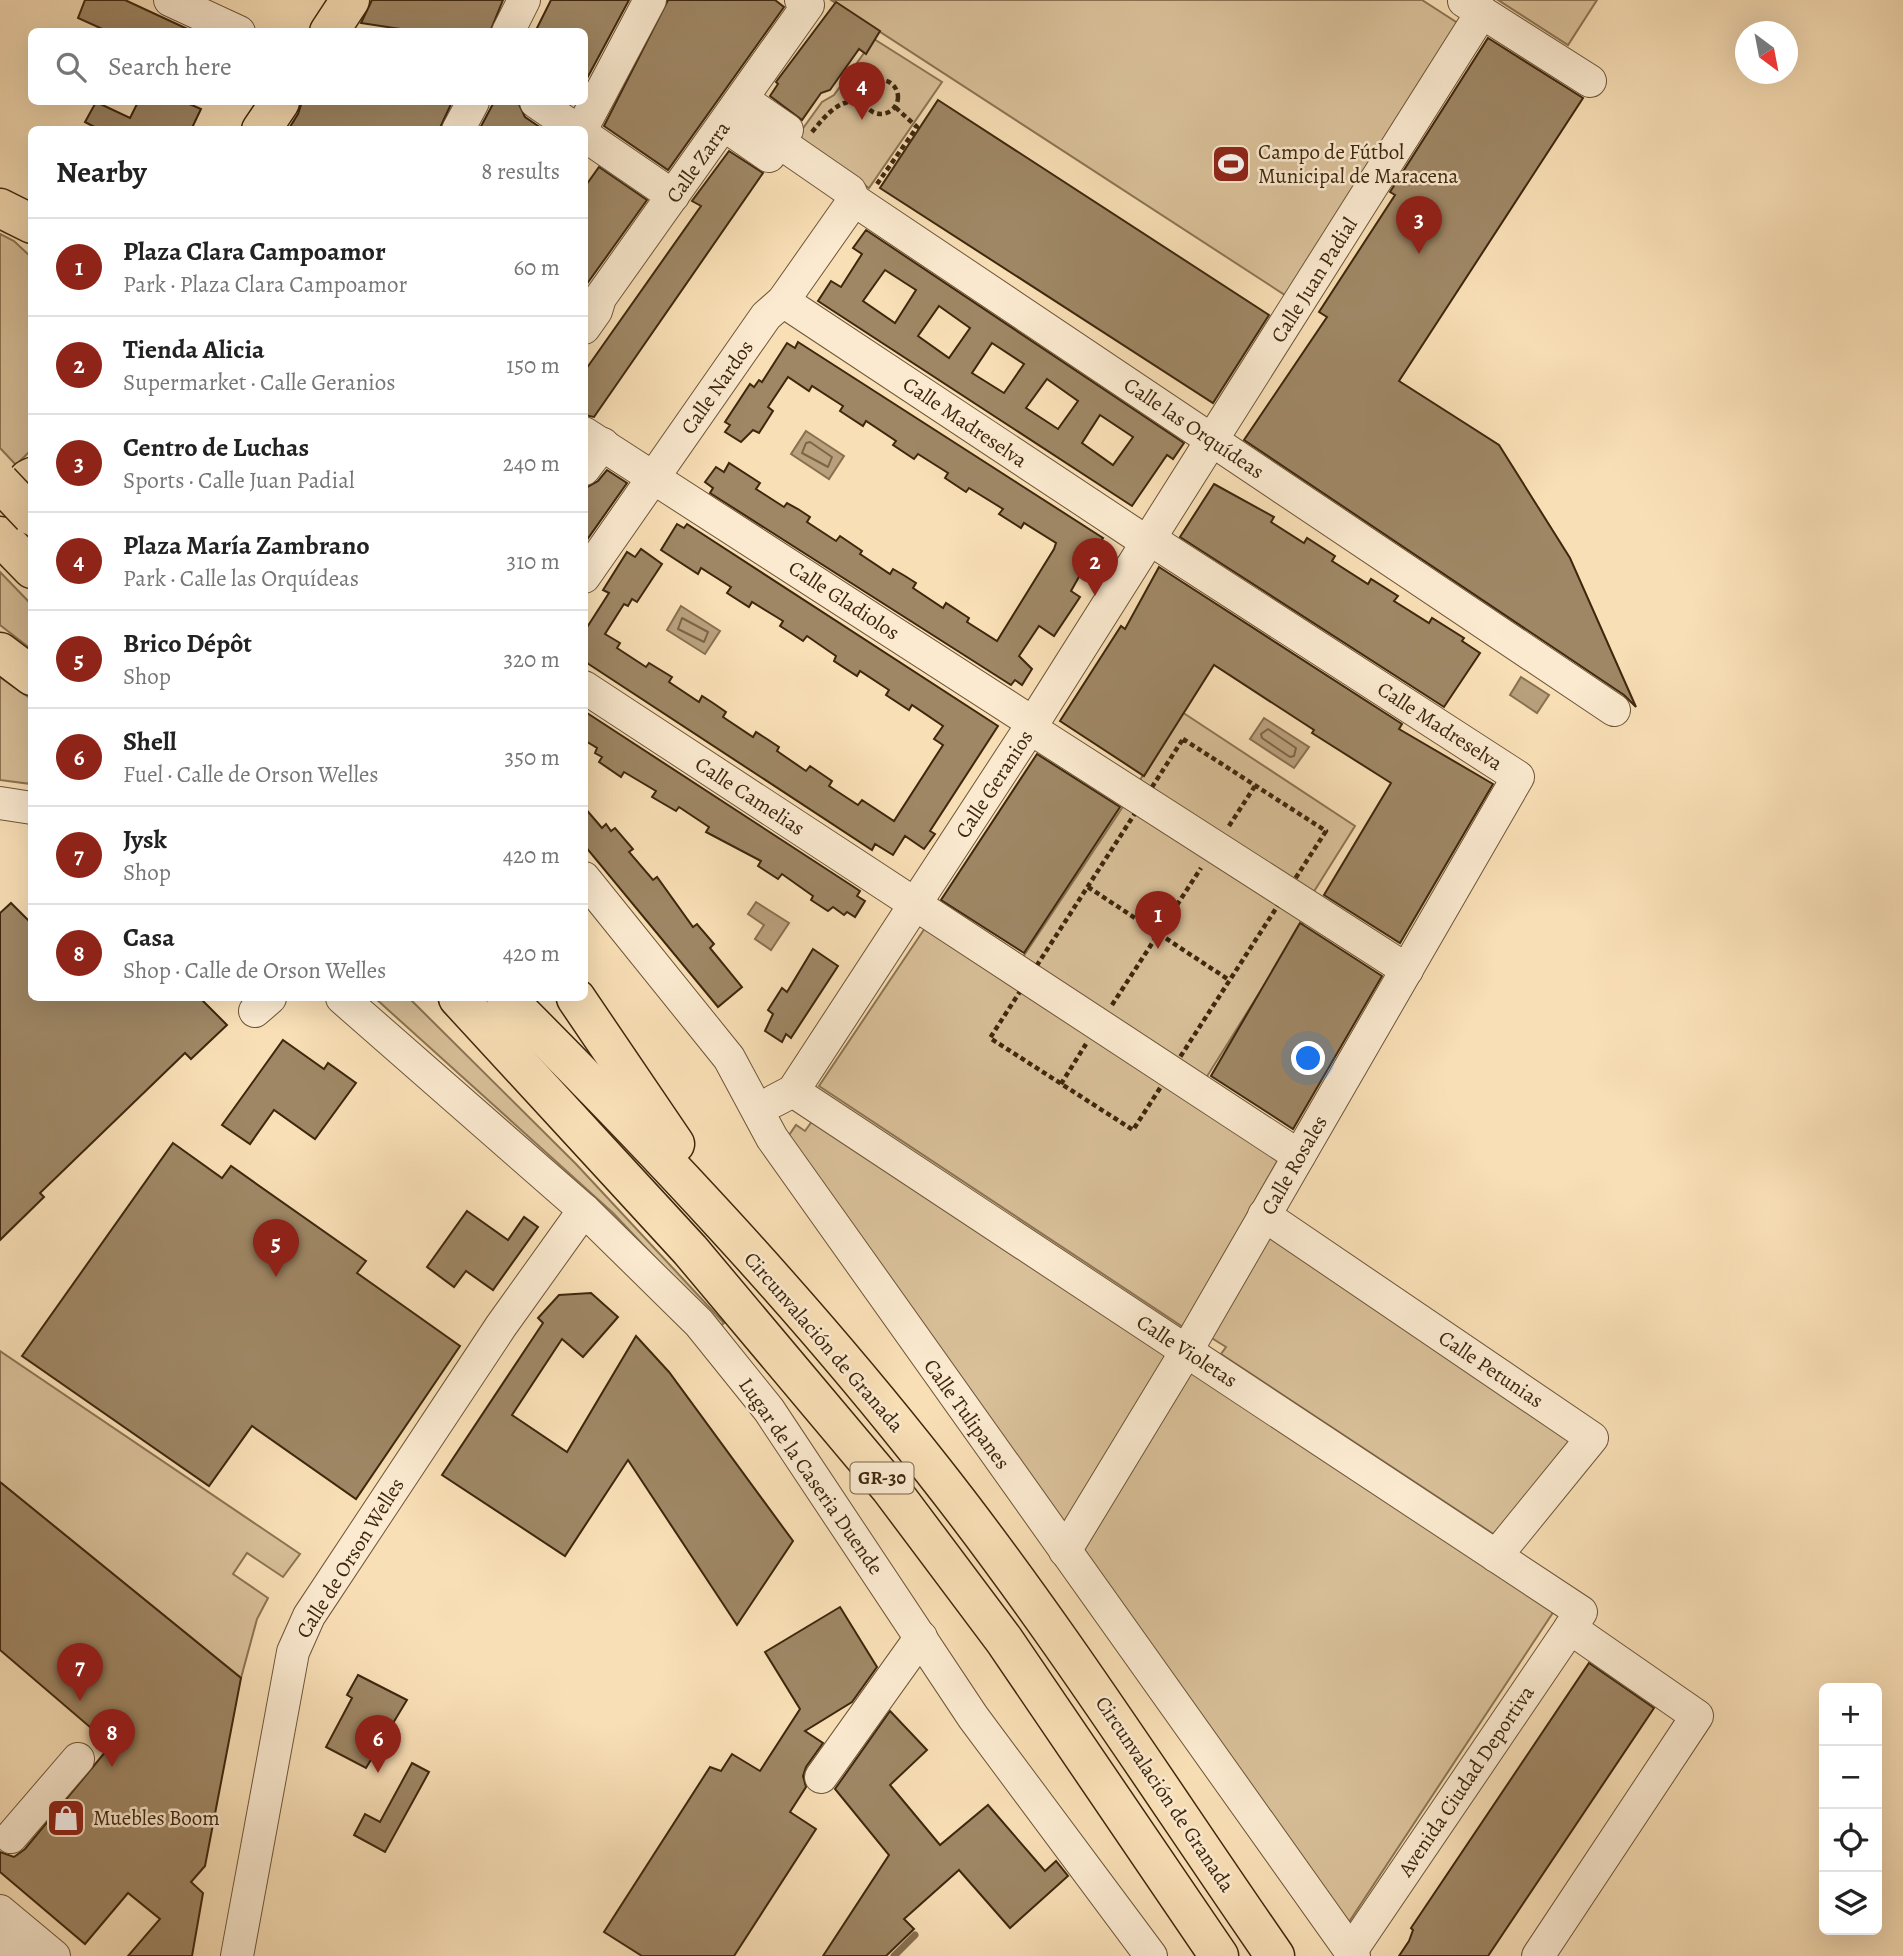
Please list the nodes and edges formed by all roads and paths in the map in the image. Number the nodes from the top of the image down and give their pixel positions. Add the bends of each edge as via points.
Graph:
1 (170, 0) edge
2 (322, 0) edge
3 (351, 0) edge
4 (524, 0) edge
5 (650, 0) edge
6 (801, 0) edge
7 (1472, 6) edge
8 (230, 28) edge
9 (303, 28) edge
10 (332, 28) edge
11 (510, 28) edge
12 (1586, 71) dead end
13 (742, 99) junction
14 (864, 101) junction
15 (252, 105) edge
16 (278, 105) edge
17 (470, 105) edge
18 (541, 105) edge
19 (895, 107) junction
20 (724, 125) junction
21 (239, 126) edge
22 (264, 126) edge
23 (460, 126) edge
24 (573, 126) edge
25 (581, 126) edge
26 (588, 138) edge
27 (793, 140) junction
28 (864, 195) junction
29 (673, 196) junction
30 (592, 293) edge
31 (783, 301) junction
32 (588, 322) edge
33 (594, 438) edge
34 (1213, 441) junction
35 (588, 457) edge
36 (654, 477) junction
37 (1149, 541) junction
38 (588, 571) edge
39 (0, 652) edge
40 (28, 673) edge
41 (588, 690) edge
42 (1614, 709) dead end
43 (1031, 726) junction
44 (1518, 777) joint
45 (1255, 786) junction
46 (1138, 797) junction
47 (0, 803) edge
48 (28, 807) edge
49 (1216, 846) junction
50 (588, 883) edge
51 (1088, 887) junction
52 (1299, 899) junction
53 (915, 905) junction
54 (1159, 933) junction
55 (1407, 970) junction
56 (1021, 974) junction
57 (1229, 980) junction
58 (345, 1001) edge
59 (434, 1001) edge
60 (461, 1001) edge
61 (509, 1001) edge
62 (578, 1001) edge
63 (1099, 1025) junction
64 (497, 1036) junction
65 (1170, 1072) junction
66 (1061, 1084) junction
67 (793, 1091) junction
68 (758, 1110) junction
69 (1300, 1156) junction
70 (584, 1210) junction
71 (1264, 1215) junction
72 (725, 1227) junction
73 (1187, 1350) junction
74 (1065, 1551) junction
75 (1496, 1556) junction
76 (1576, 1620) junction
77 (921, 1637) junction
78 (78, 1759) dead end
79 (821, 1777) dead end
80 (11, 1837) dead end
81 (0, 1911) edge
82 (0, 1941) edge
83 (1353, 1954) edge
84 (18, 1956) edge
85 (54, 1956) edge
86 (237, 1956) edge
87 (1151, 1956) edge
88 (1220, 1956) edge
89 (1275, 1956) edge
90 (1538, 1956) edge

1 - 8 street
2 - 9 main road
3 - 10 main road
4 - 11 street
5 - 25 street
6 - 13 street, Calle Zarra via 808,5
7 - 12 street
7 - 34 street, Calle Juan Padial
13 - 20 street, Calle Zarra
13 - 27 street via 787,130
14 - 19 path via 875,113
14 - 19 path via 869,84 885,79 898,91
14 - 27 path via 848,99
15 - 21 main road
16 - 22 main road
17 - 23 street
18 - 24 street
19 - 28 path via 917,127
20 - 27 street via 769,156
20 - 29 street, Calle Zarra
26 - 29 street
27 - 28 street, Calle las Orquídeas via 850,191
28 - 31 street, Calle Nardos
28 - 34 street, Calle las Orquídeas
29 - 30 street, Calle Zarra
30 - 32 street, Calle Zarra via 596,311
31 - 36 street, Calle Nardos via 766,316
31 - 37 street, Calle Madreselva
33 - 35 street
33 - 36 street, Calle Gladiolos
34 - 37 street, Calle Geranios
34 - 42 street, Calle las Orquídeas
36 - 38 street, Calle Nardos
36 - 43 street, Calle Gladiolos
37 - 43 street, Calle Geranios
37 - 44 street, Calle Madreselva
39 - 40 main road
41 - 53 street, Calle Camelias
43 - 46 street, Calle Gladiolos
43 - 53 street, Calle Geranios
44 - 55 street, Calle Rosales
45 - 46 path via 1183,739
45 - 49 path
45 - 52 path via 1326,831
46 - 49 street, Calle Gladiolos
46 - 51 path
47 - 48 street
49 - 52 street, Calle Gladiolos
49 - 54 path
50 - 68 street, Calle Tulipanes via 729,1058
51 - 54 path
51 - 56 path
52 - 55 street, Calle Gladiolos
52 - 57 path
53 - 56 street, Calle Camelias
53 - 67 street, Calle Geranios
54 - 57 path
54 - 63 path
55 - 69 street, Calle Rosales
56 - 63 street, Calle Camelias
56 - 66 path via 990,1038
57 - 65 path
58 - 70 street, Lugar de la Caseria Duende
59 - 64 main road via 452,1017
60 - 64 main road, Circunvalación de Granada / GR-30
61 - 72 main road, Circunvalación de Granada / GR-30
62 - 72 main road via 668,1136 697,1170
63 - 65 street, Calle Camelias
63 - 66 path
64 - 88 main road, Circunvalación de Granada / GR-30 via 757,1326 890,1488 1004,1640
65 - 66 path via 1133,1130
65 - 69 street, Calle Camelias
67 - 68 street, Calle Geranios
67 - 73 street, Calle Violetas
68 - 74 street, Calle Tulipanes via 780,1149
69 - 71 street, Calle Rosales
70 - 77 street, Lugar de la Caseria Duende via 699,1323 769,1410
70 - 86 street, Calle de Orson Welles via 492,1319 309,1616 293,1652
71 - 73 street, Calle Rosales
71 - 75 street, Calle Petunias via 1592,1438
72 - 89 main road, Circunvalación de Granada / GR-30 via 841,1356 992,1548 1073,1658
73 - 74 street, Calle Rosales
73 - 75 street, Calle Violetas
74 - 83 street, Calle Tulipanes
75 - 76 street, Calle Violetas
76 - 83 street, Avenida Ciudad Deportiva
76 - 90 street, Calle Violetas via 1697,1716
77 - 79 street
77 - 87 street, Lugar de la Caseria Duende via 965,1724
78 - 80 street
81 - 85 street
82 - 84 street

